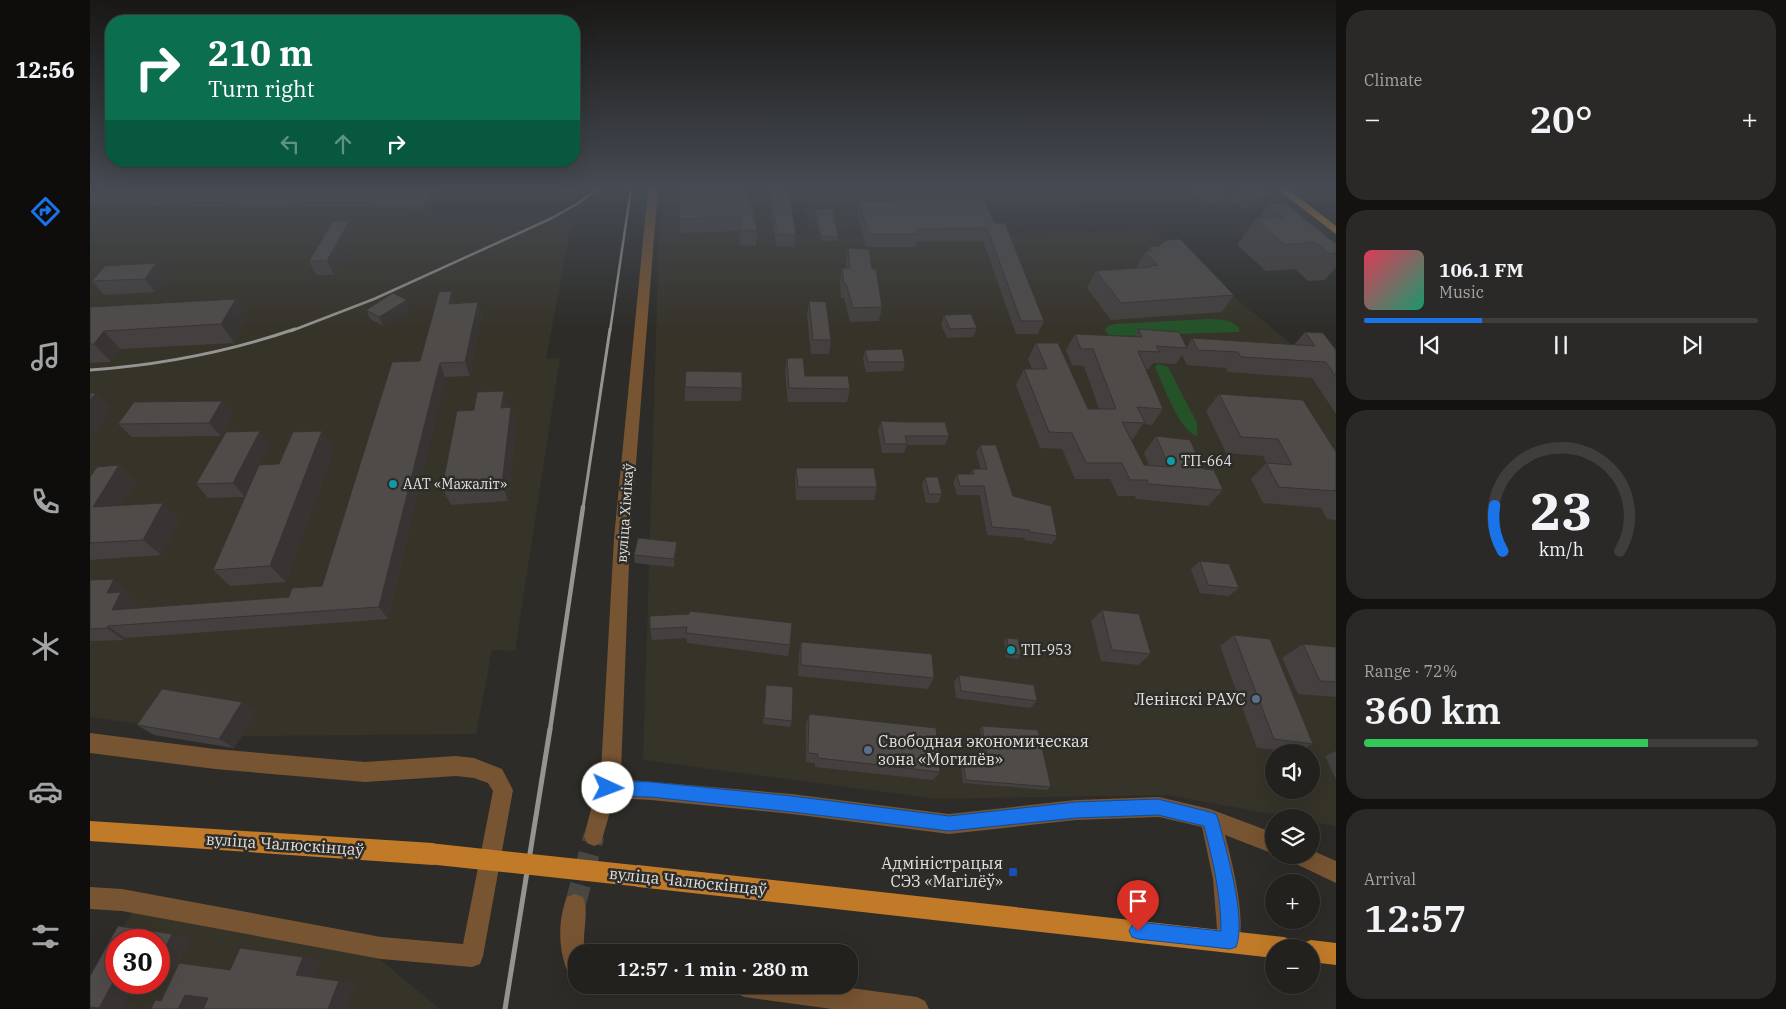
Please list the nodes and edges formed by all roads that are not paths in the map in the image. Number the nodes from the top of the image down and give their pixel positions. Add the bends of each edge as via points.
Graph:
1 (649, 236) edge
2 (90, 743) edge
3 (608, 788) junction
4 (1210, 819) junction
5 (90, 831) edge
6 (594, 836) tunnel mouth
7 (1265, 840) edge
8 (1319, 864) edge
9 (1336, 872) edge
10 (90, 898) edge
11 (575, 905) tunnel mouth
12 (1230, 941) junction
13 (573, 944) edge
14 (1265, 946) edge
15 (1320, 952) edge
16 (1336, 954) edge
17 (809, 994) edge
18 (917, 1009) edge

1 - 3 street, вуліца Хімікаў via 622,538 612,771
2 - 10 street via 215,759 366,772 456,766 474,768 495,776 504,790 472,956 381,948 122,900
3 - 4 street via 782,803 949,824 1076,810 1158,807
3 - 6 street, вуліца Хімікаў
4 - 7 street
4 - 12 street via 1224,870
5 - 12 main road, вуліца Чалюскінцаў, bridge via 433,854
8 - 9 street
11 - 13 street
12 - 14 main road, вуліца Чалюскінцаў
15 - 16 main road
17 - 18 street

